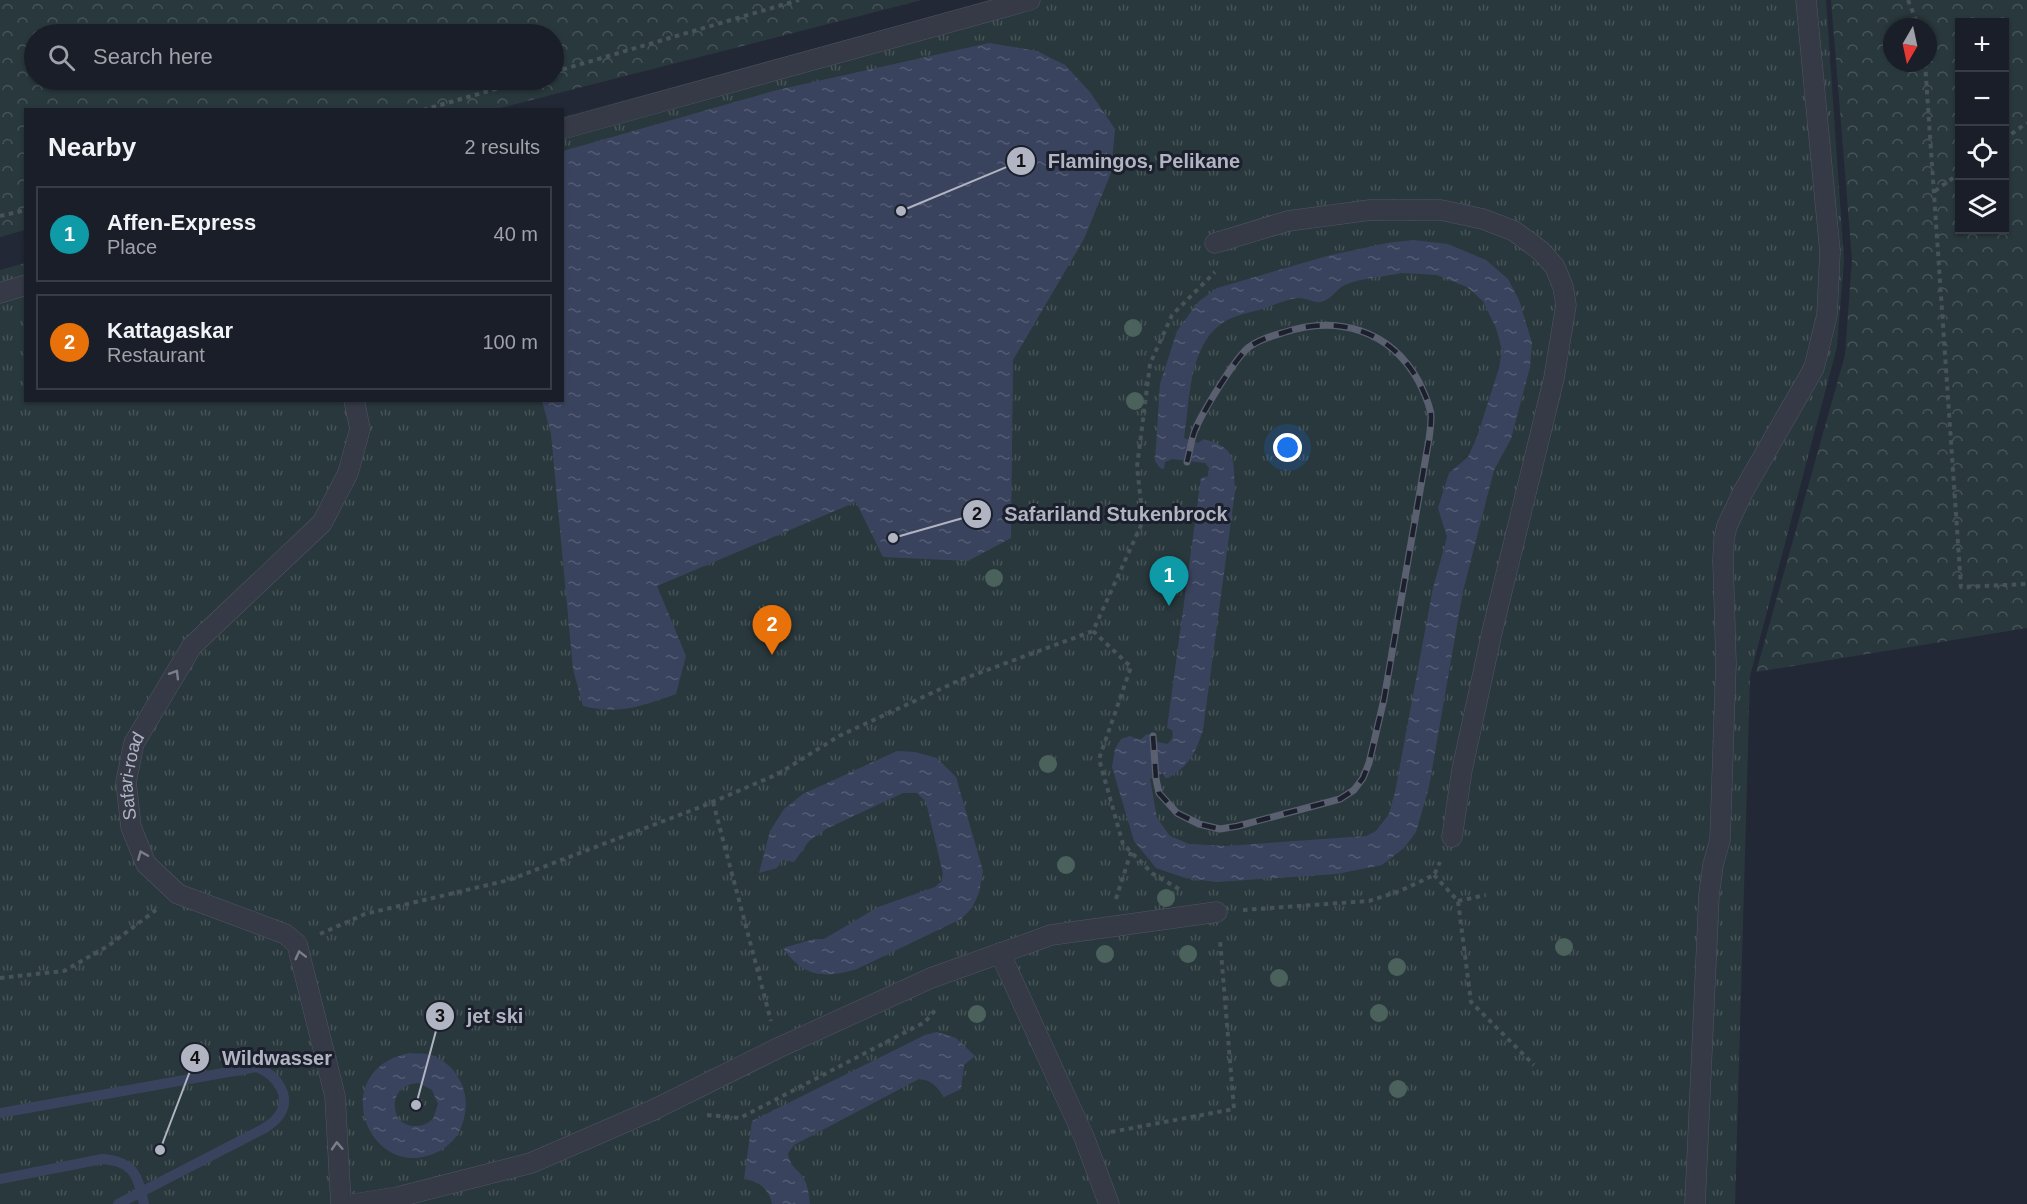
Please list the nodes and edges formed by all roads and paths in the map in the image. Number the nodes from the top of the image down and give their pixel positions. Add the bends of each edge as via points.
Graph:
1 (799, 0) edge
2 (1030, 0) edge
3 (1806, 0) edge
4 (1908, 0) edge
5 (1915, 18) edge
6 (564, 69) edge
7 (1926, 72) edge
8 (492, 90) edge
9 (430, 108) edge
10 (2027, 123) edge
11 (564, 128) edge
12 (2009, 136) edge
13 (1955, 176) edge
14 (1934, 192) junction
15 (24, 210) edge
16 (0, 216) edge
17 (1215, 243) joint
18 (24, 286) edge
19 (0, 293) edge
20 (354, 402) edge
21 (2027, 584) edge
22 (1093, 631) junction
23 (713, 802) junction
24 (1452, 837) joint
25 (1131, 852) junction
26 (1434, 875) junction
27 (178, 894) junction
28 (1486, 895) dead end
29 (1458, 901) junction
30 (1217, 912) junction
31 (1104, 927) junction
32 (297, 944) junction
33 (1000, 953) junction
34 (0, 978) edge
35 (939, 1005) dead end
36 (778, 1048) junction
37 (1534, 1065) dead end
38 (653, 1110) junction
39 (1084, 1137) junction
40 (341, 1204) edge
41 (354, 1204) edge
42 (1109, 1204) edge
43 (1695, 1204) edge

1 - 6 path
2 - 11 lane
3 - 43 lane via 1830,252 1827,315 1814,368 1743,492 1724,539 1726,663 1720,840 1710,895
4 - 5 path
7 - 14 path
8 - 9 path
10 - 12 path
13 - 14 path
14 - 21 path via 1961,586
15 - 16 path
17 - 22 path via 1225,263 1172,315 1150,364 1137,467 1143,521
17 - 24 lane via 1288,221 1370,210 1441,210 1514,231 1555,267 1563,287 1566,305 1554,378 1462,770
18 - 19 lane
27 -> 20 lane, Safari-road via 146,864 131,827 126,782 134,743 192,646 322,523 348,473 360,429
22 - 23 path via 960,680 839,736 778,774
22 - 25 path via 1131,667 1099,759 1123,844
23 - 32 path via 509,880 365,914
23 - 36 path
24 - 26 path
25 - 30 path via 1153,874
25 - 31 path
26 - 29 path
26 - 30 path via 1369,901
27 - 32 lane, Safari-road via 285,934
27 - 34 path via 108,946 64,970
28 - 29 path
29 - 37 path via 1471,1002
30 - 31 lane
30 - 39 path via 1234,1109
31 - 33 lane via 1051,935
40 -> 32 lane via 334,1096
33 - 36 lane via 931,978
33 - 39 lane
35 - 38 path via 925,1022 740,1118
36 - 38 lane
38 - 41 lane via 531,1163 398,1197
39 - 42 lane

